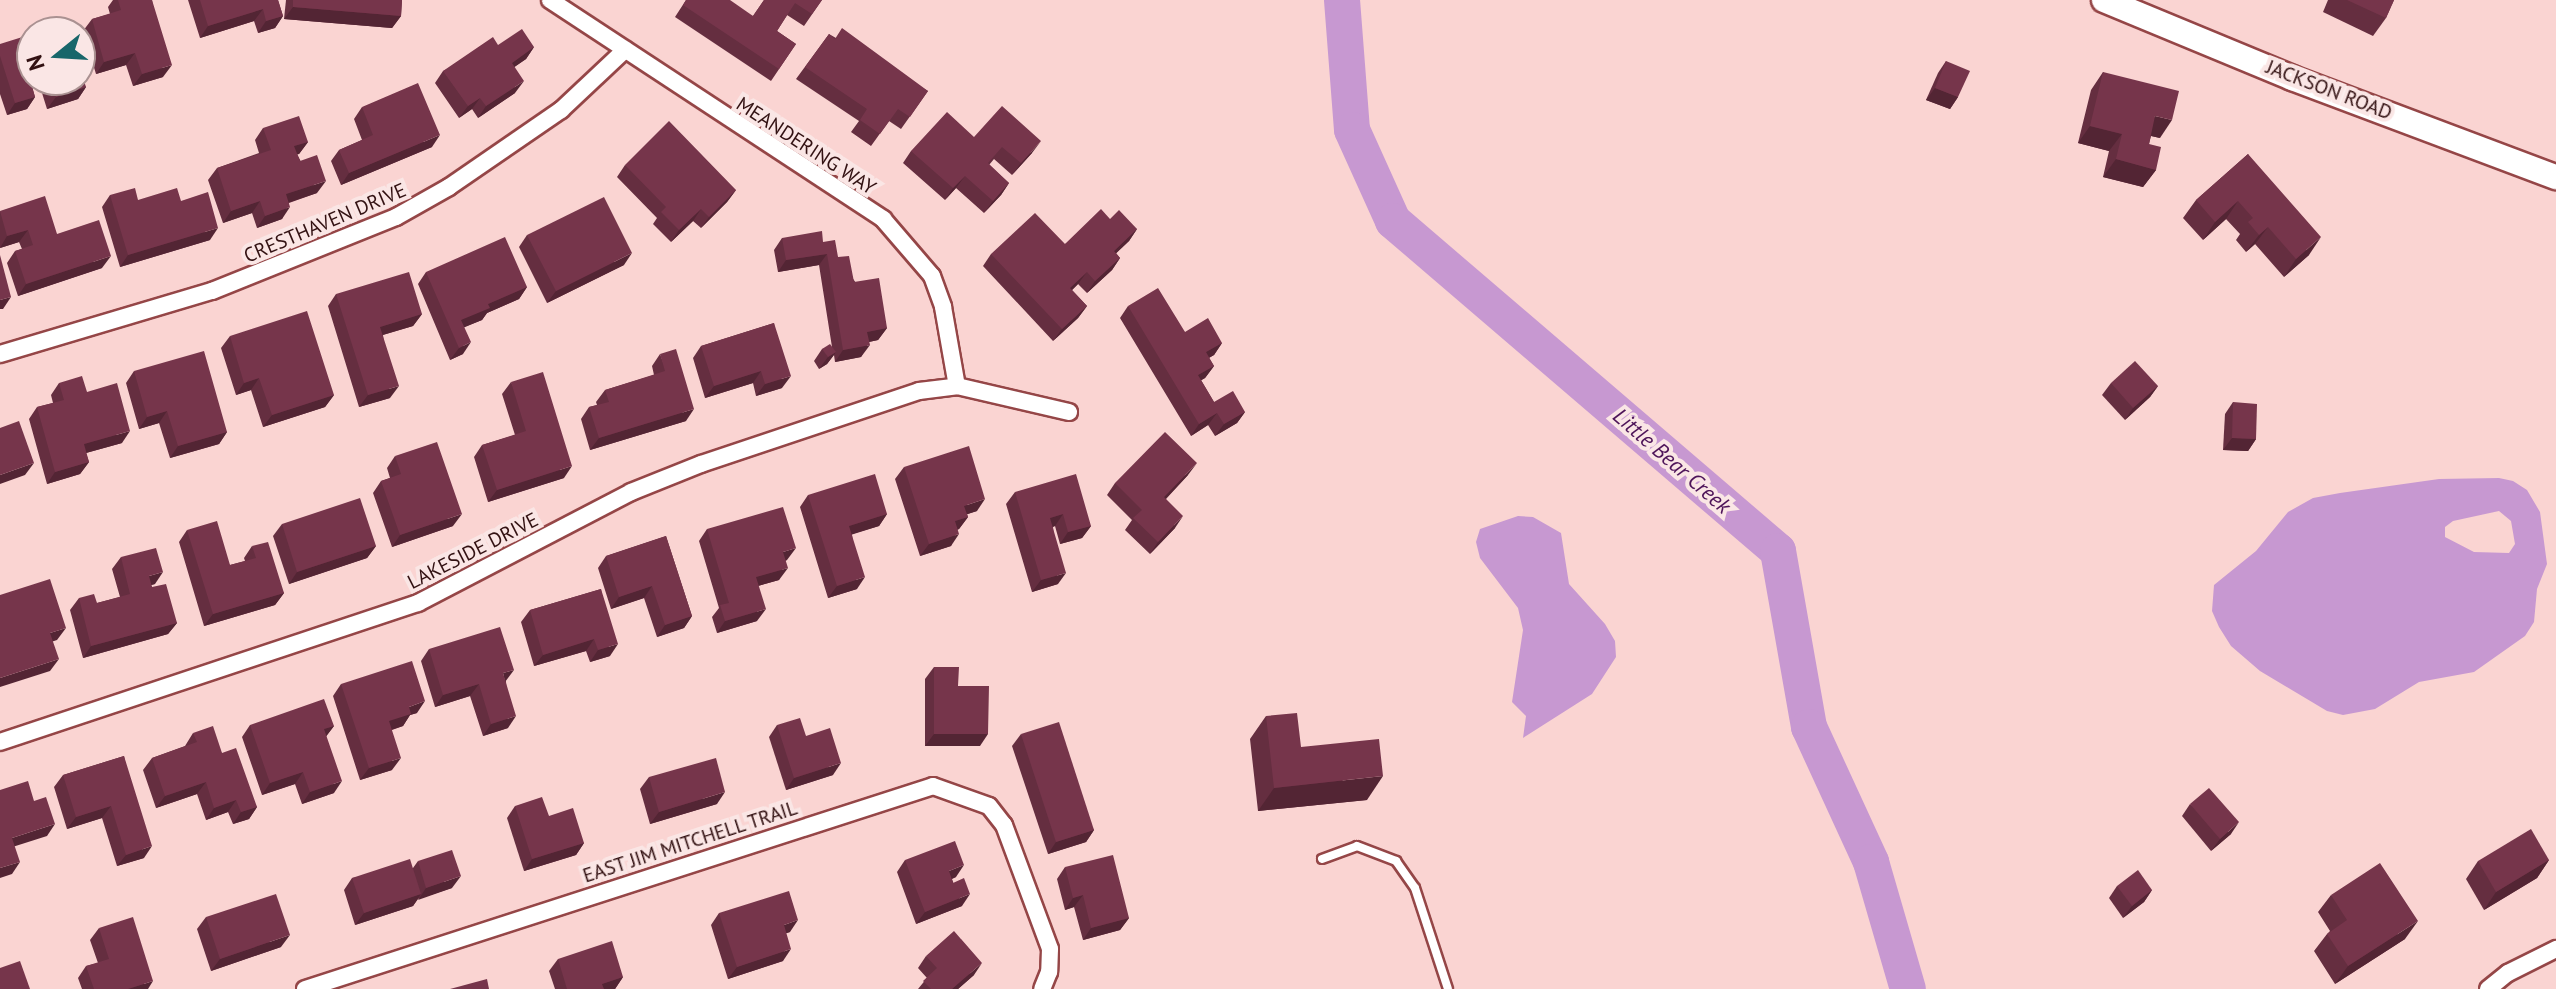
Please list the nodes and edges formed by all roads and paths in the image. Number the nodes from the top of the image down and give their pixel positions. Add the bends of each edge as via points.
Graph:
1 (550, 0) edge
2 (2104, 0) edge
3 (625, 50) junction
4 (2556, 177) edge
5 (0, 354) edge
6 (957, 386) junction
7 (1069, 412) dead end
8 (0, 742) edge
9 (1322, 859) dead end
10 (2556, 949) edge
11 (305, 989) edge
12 (1042, 989) edge
13 (1448, 989) edge
14 (2488, 989) edge

1 - 3 street, MEANDERING WAY
2 - 4 main road, JACKSON ROAD via 2292,78
3 - 5 street, CRESTHAVEN DRIVE via 561,110 396,217 212,291
3 - 6 street, MEANDERING WAY via 883,219 932,276
6 - 7 street
6 - 8 street, LAKESIDE DRIVE via 919,391 701,464 631,492 418,603
9 - 13 lane via 1357,846 1396,861 1415,888
10 - 14 street
11 - 12 street, EAST JIM MITCHELL TRAIL via 933,786 989,806 1004,825 1050,949

